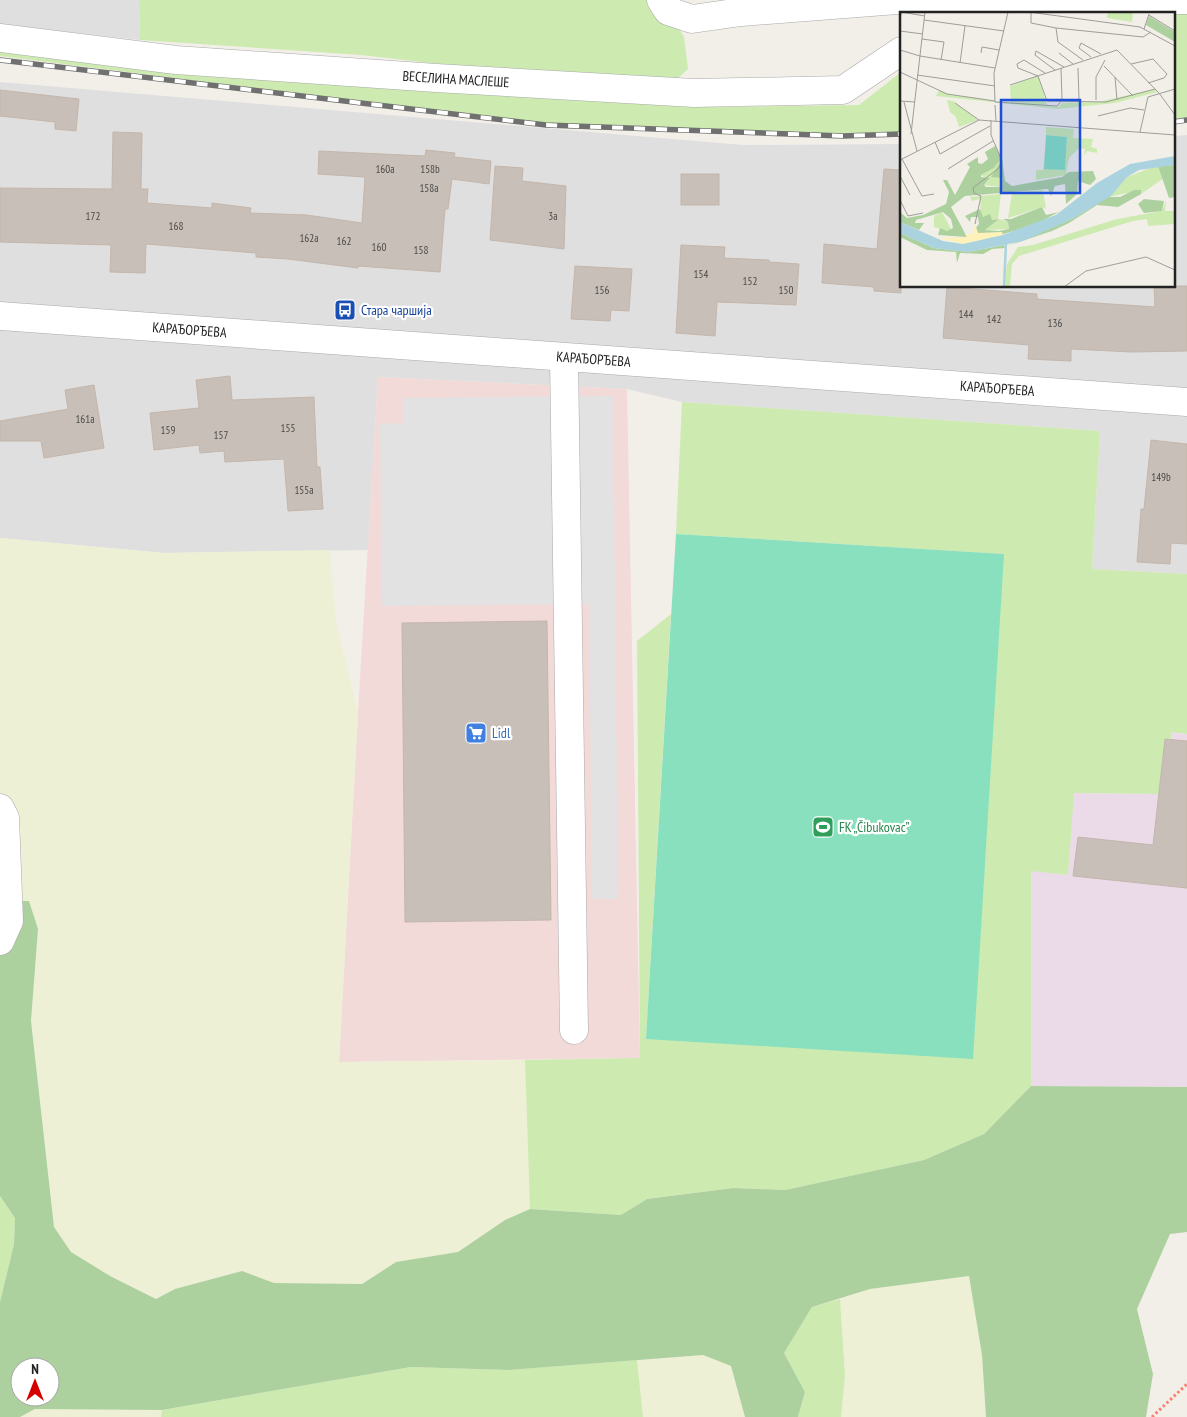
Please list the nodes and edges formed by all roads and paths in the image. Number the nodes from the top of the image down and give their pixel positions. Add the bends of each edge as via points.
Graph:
1 (661, 0) edge
2 (914, 0) edge
3 (1180, 0) edge
4 (1187, 0) edge
5 (0, 38) edge
6 (900, 52) edge
7 (0, 316) edge
8 (564, 358) junction
9 (1187, 402) edge
10 (0, 808) edge
11 (0, 941) edge
12 (574, 1030) dead end
13 (1187, 1384) edge
14 (1152, 1417) edge

1 - 2 street via 668,11 692,19 741,12
2 - 3 street
3 - 4 street
5 - 6 street, ВЕСЕЛИНА МАСЛЕШЕ via 176,60 694,93 843,90
7 - 8 street, КАРАЂОРЂЕВА
8 - 9 street, КАРАЂОРЂЕВА
8 - 12 street
10 - 11 street via 5,818 9,921
13 - 14 path

